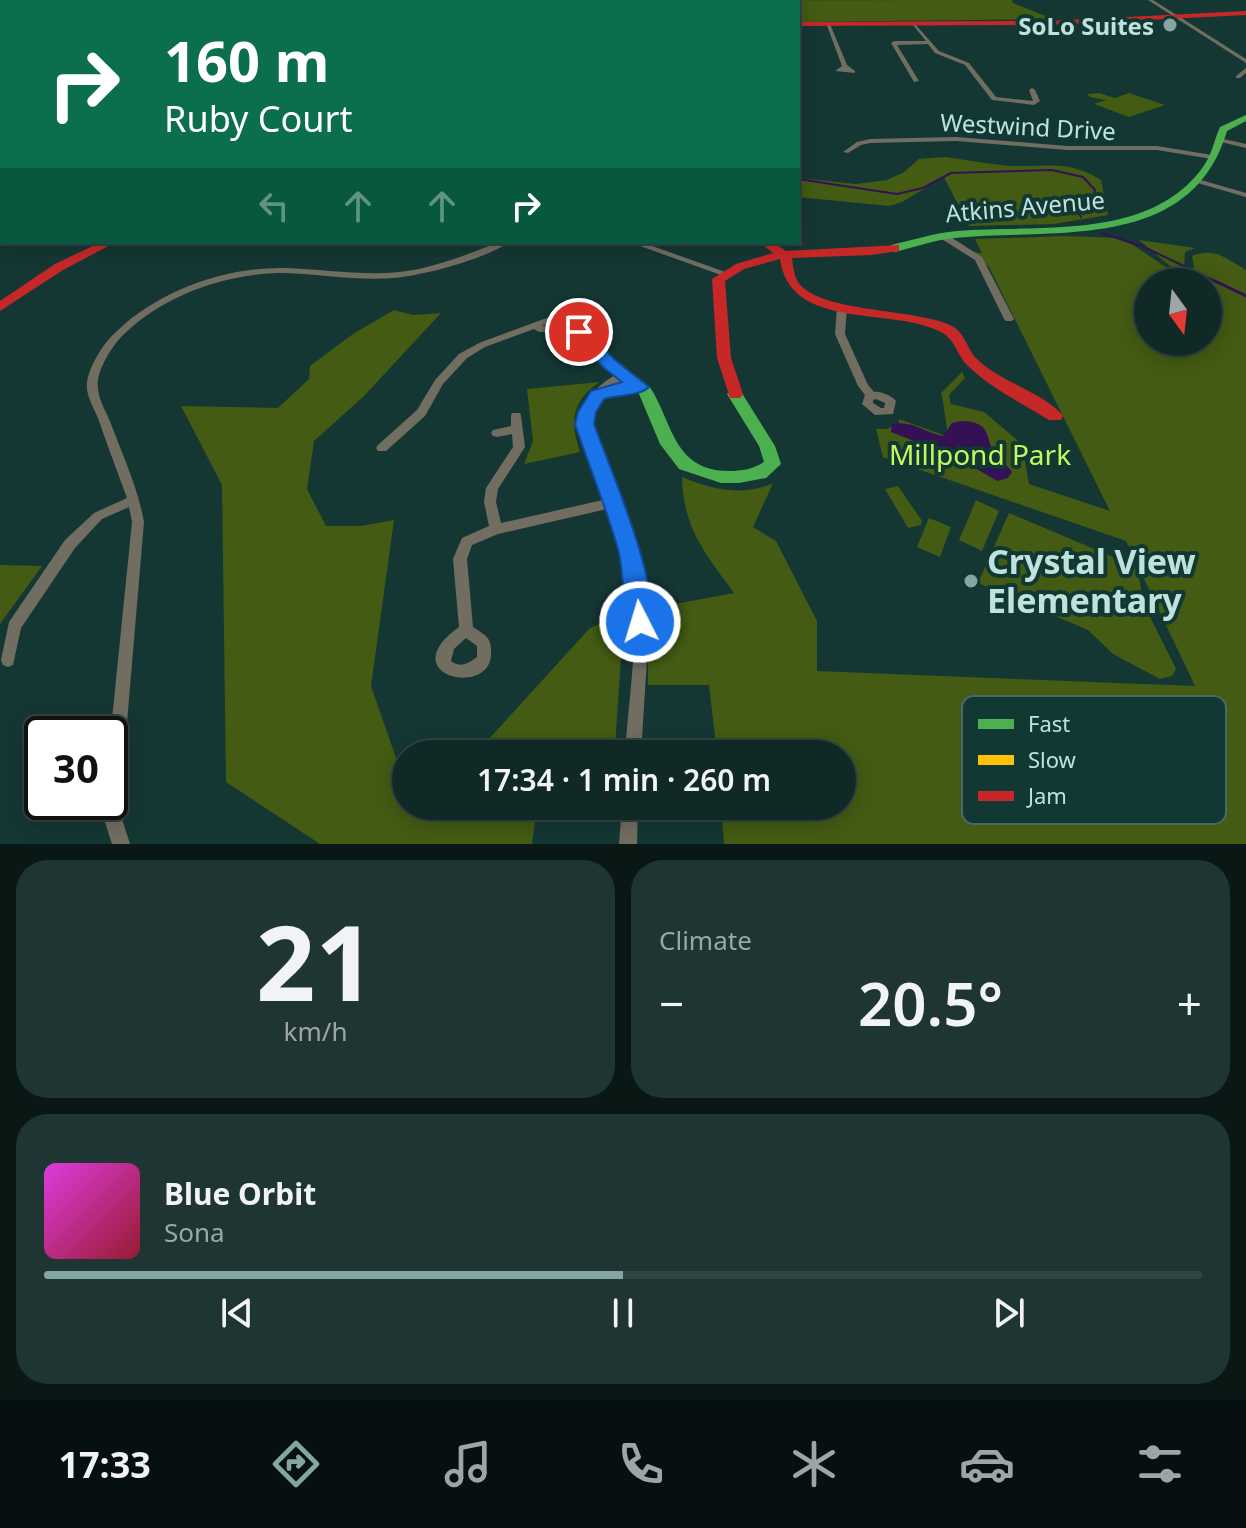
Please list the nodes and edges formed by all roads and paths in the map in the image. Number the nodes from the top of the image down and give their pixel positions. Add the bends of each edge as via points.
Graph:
1 (1150, 0) edge
2 (1235, 0) edge
3 (1246, 0) edge
4 (1246, 13) edge
5 (1177, 17) junction
6 (800, 24) edge
7 (828, 24) junction
8 (914, 24) junction
9 (928, 43) junction
10 (1246, 61) edge
11 (845, 66) dead end
12 (1246, 70) edge
13 (1238, 77) dead end
14 (916, 81) dead end
15 (1032, 90) dead end
16 (1246, 118) edge
17 (1219, 140) junction
18 (1246, 146) edge
19 (846, 152) dead end
20 (1212, 157) junction
21 (1197, 180) junction
22 (1246, 195) edge
23 (943, 236) junction
24 (106, 244) edge
25 (501, 244) edge
26 (639, 244) edge
27 (768, 244) edge
28 (782, 252) junction
29 (723, 274) junction
30 (0, 307) edge
31 (842, 307) junction
32 (571, 312) junction
33 (1009, 319) dead end
34 (573, 330) junction
35 (518, 333) junction
36 (598, 350) junction
37 (624, 374) junction
38 (640, 387) junction
39 (597, 395) junction
40 (871, 396) dead end
41 (1055, 416) dead end
42 (497, 433) dead end
43 (382, 448) dead end
44 (134, 500) junction
45 (611, 503) junction
46 (496, 529) junction
47 (466, 630) dead end
48 (8, 660) dead end
49 (634, 740) edge
50 (629, 820) edge
51 (121, 844) edge
52 (628, 844) edge

1 - 5 street
2 - 3 street
4 - 5 street
5 - 8 street
5 - 10 street
6 - 7 street
7 - 8 street
7 - 11 street
8 - 9 street
9 - 14 street via 894,43
9 - 15 street via 967,64 994,99 1034,103
12 - 13 street
16 - 17 street, Atkins Avenue via 1226,127
17 - 18 street
17 - 20 street, Atkins Avenue
19 - 20 street, Westwind Drive via 870,141 945,139 1157,148
20 - 21 street, Atkins Avenue
21 - 22 street
21 - 23 street, Atkins Avenue via 1159,209 1118,222
23 - 28 street, Atkins Avenue via 880,251
23 - 33 street via 979,259
24 - 30 street via 59,267
25 - 44 street via 418,273 237,275 174,296 133,320 105,349 92,388
26 - 29 street
27 - 28 street
28 - 29 street
28 - 31 street via 799,291
29 - 38 street via 717,292 729,380 773,464 739,477 685,465 668,444
31 - 40 street via 840,334
31 - 41 street via 906,315 946,328 962,341 970,360
32 - 34 street via 566,321
32 - 35 street
32 - 36 street via 596,314
34 - 35 street
34 - 36 street
35 - 43 street via 463,356 421,413
36 - 37 street
37 - 38 street
37 - 39 street
38 - 39 street
39 - 45 street via 584,424
42 - 46 street via 517,423 519,447 492,488
44 - 48 street via 98,516 70,544 14,626
44 - 51 street via 138,522 113,793 113,819
45 - 46 street
45 - 49 street via 629,550 639,604
46 - 47 street via 476,535 462,550
50 - 52 street

